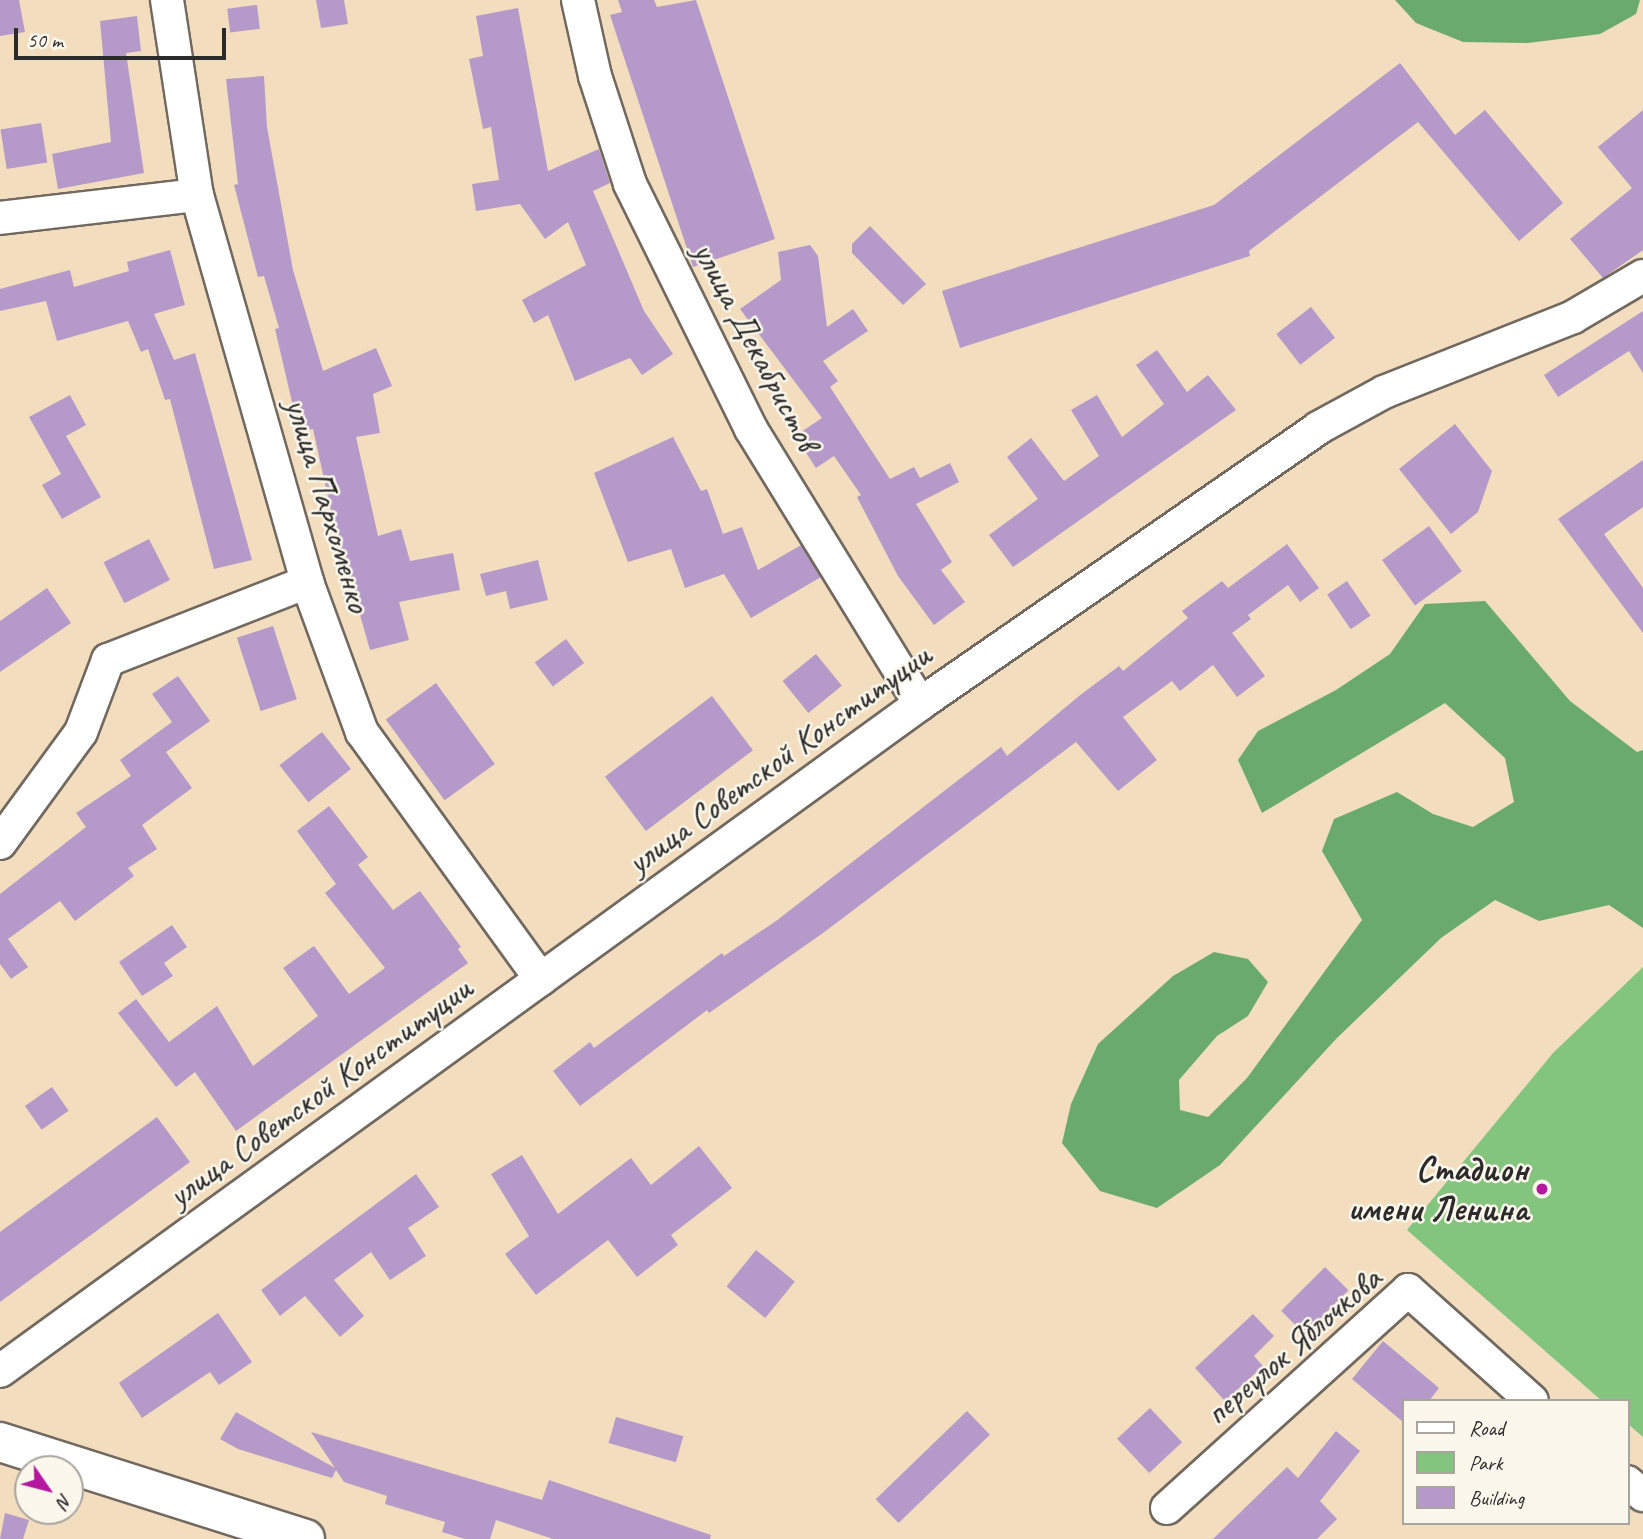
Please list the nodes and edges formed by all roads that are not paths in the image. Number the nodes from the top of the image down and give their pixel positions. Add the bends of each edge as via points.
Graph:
1 (167, 0) edge
2 (578, 0) edge
3 (197, 195) junction
4 (0, 218) edge
5 (1643, 276) edge
6 (307, 582) junction
7 (920, 704) junction
8 (0, 843) edge
9 (541, 979) junction
10 (0, 1371) edge
11 (1530, 1399) edge
12 (0, 1442) edge
13 (1629, 1484) edge
14 (1643, 1495) edge
15 (1167, 1508) dead end
16 (305, 1539) edge

1 - 3 street, улица Пархоменко
2 - 7 street, улица Декабристов via 595,76 636,197 751,429
3 - 4 street
3 - 6 street, улица Пархоменко
5 - 7 street, улица Советской Конституции via 1573,317 1384,392 1318,428
6 - 8 street via 108,660 81,732
6 - 9 street, улица Пархоменко via 362,732
7 - 9 street, улица Советской Конституции
9 - 10 street, улица Советской Конституции
11 - 15 street, переулок Яблочкова via 1408,1290
12 - 16 street
13 - 14 street

